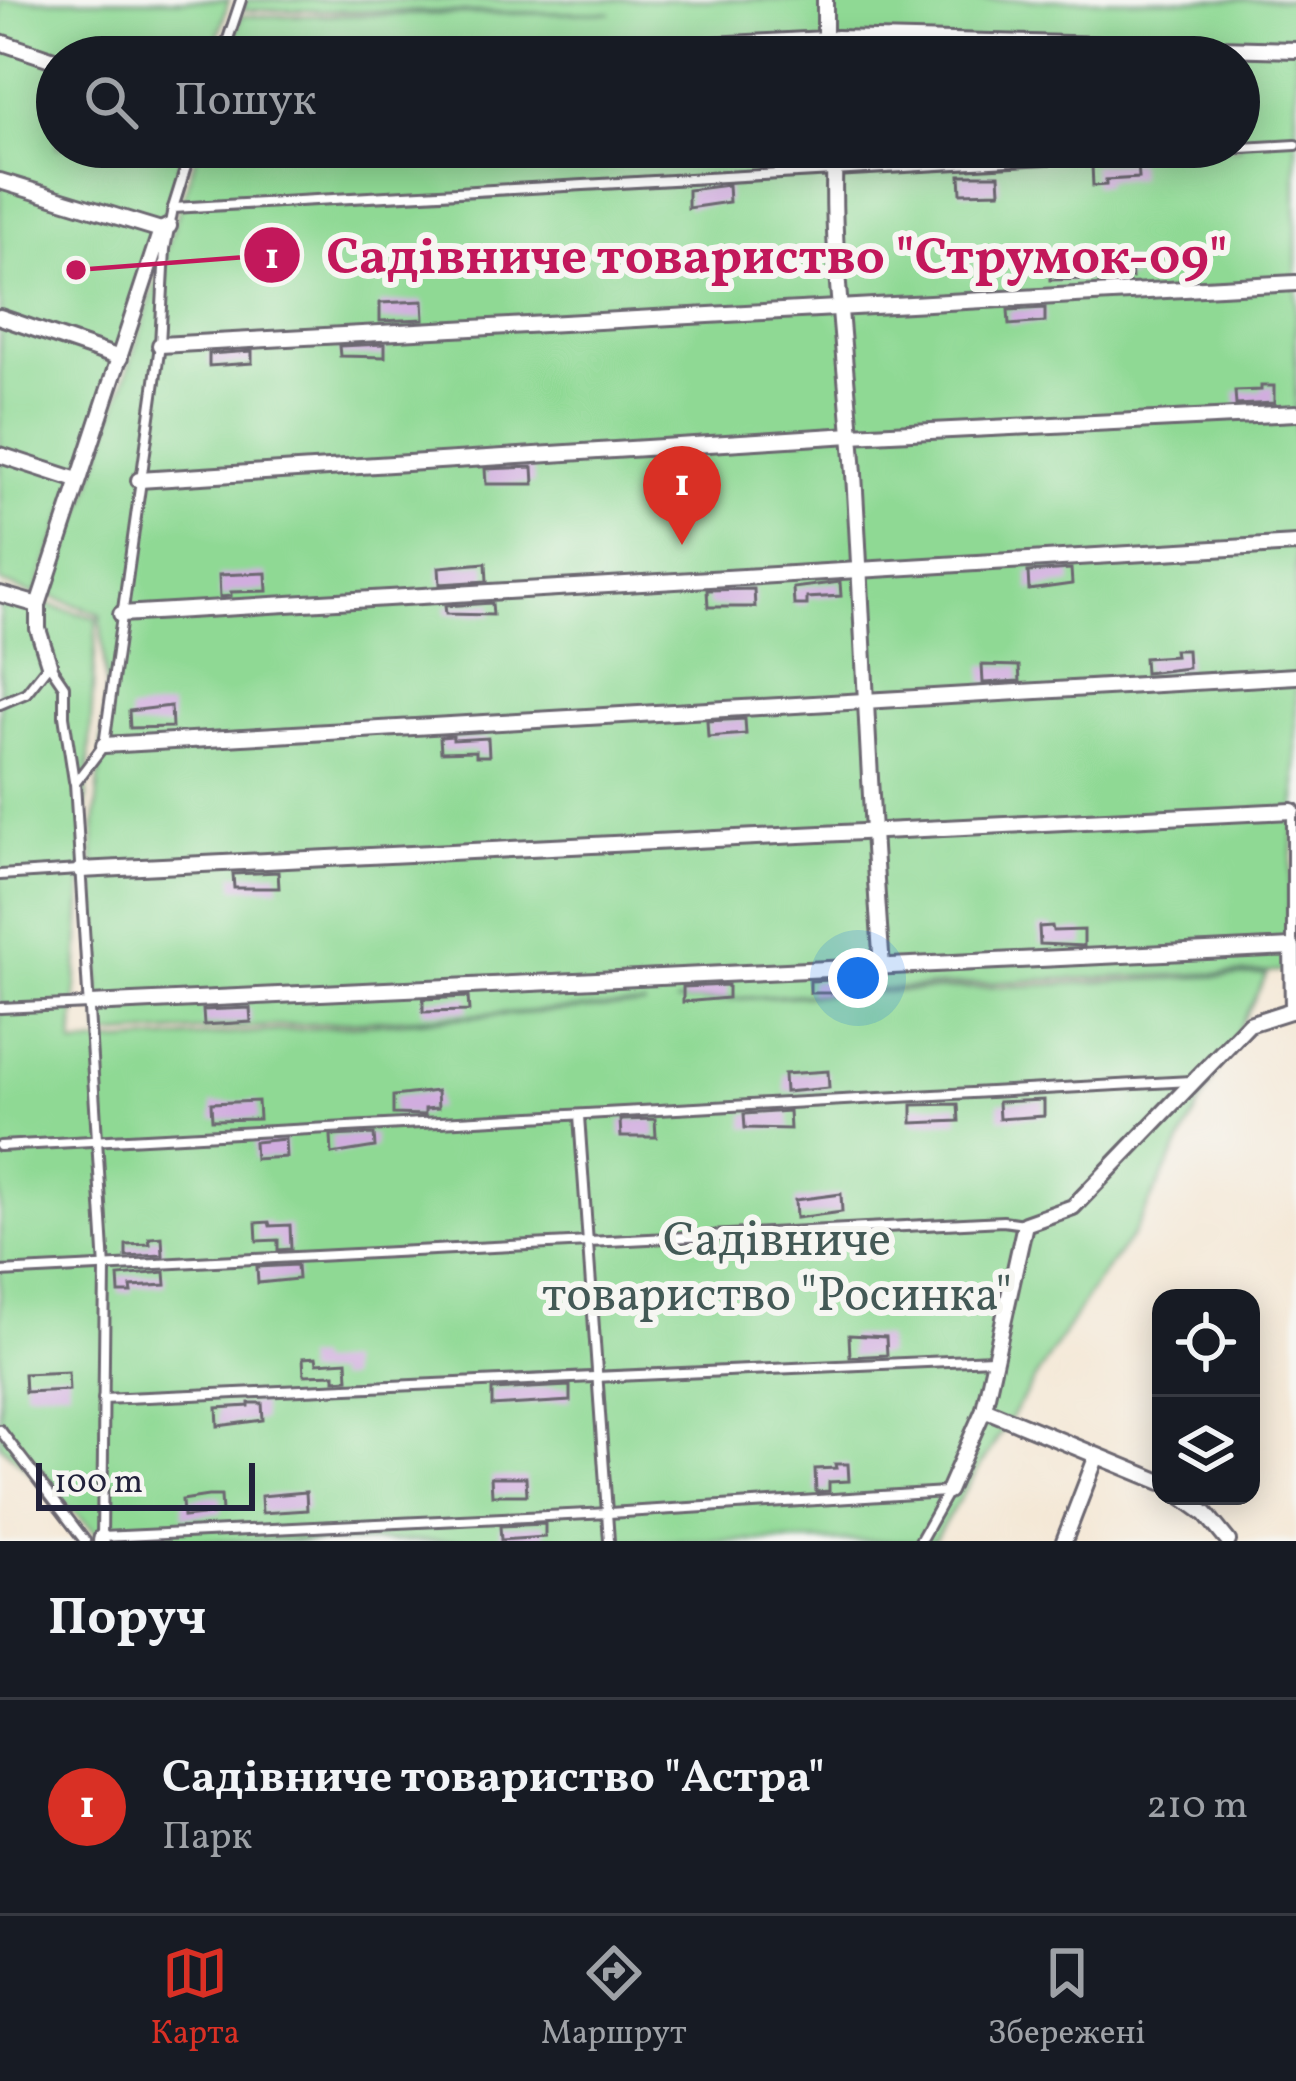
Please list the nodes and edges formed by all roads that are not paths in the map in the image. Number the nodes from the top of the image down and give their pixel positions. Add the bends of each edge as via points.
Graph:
1 (242, 0) edge
2 (825, 0) edge
3 (229, 36) edge
4 (825, 36) edge
5 (0, 42) edge
6 (1260, 49) edge
7 (1296, 50) edge
8 (36, 54) edge
9 (1296, 145) edge
10 (1260, 147) edge
11 (185, 168) edge
12 (871, 168) edge
13 (834, 170) junction
14 (0, 181) edge
15 (172, 208) junction
16 (165, 228) junction
17 (1296, 283) edge
18 (841, 307) junction
19 (0, 317) edge
20 (160, 345) junction
21 (120, 358) junction
22 (1296, 413) edge
23 (851, 435) junction
24 (0, 454) edge
25 (77, 480) junction
26 (139, 480) junction
27 (1296, 544) edge
28 (860, 569) junction
29 (0, 594) edge
30 (38, 605) junction
31 (121, 614) junction
32 (49, 664) junction
33 (1296, 676) edge
34 (868, 700) junction
35 (0, 704) edge
36 (104, 745) junction
37 (75, 783) junction
38 (1292, 811) joint
39 (871, 832) junction
40 (80, 870) junction
41 (0, 875) edge
42 (1292, 947) junction
43 (882, 966) junction
44 (90, 1004) junction
45 (0, 1008) edge
46 (1294, 1011) edge
47 (1195, 1081) junction
48 (579, 1116) junction
49 (96, 1144) junction
50 (0, 1146) edge
51 (1025, 1224) junction
52 (590, 1241) junction
53 (105, 1269) junction
54 (0, 1272) edge
55 (993, 1359) junction
56 (600, 1376) junction
57 (103, 1399) junction
58 (984, 1409) junction
59 (0, 1430) edge
60 (1096, 1458) junction
61 (1152, 1479) edge
62 (948, 1491) junction
63 (1194, 1505) edge
64 (609, 1514) junction
65 (103, 1540) edge
66 (85, 1541) edge
67 (609, 1541) edge
68 (920, 1541) edge
69 (1064, 1541) edge
70 (1228, 1541) edge

1 - 3 lane
2 - 4 street
5 - 8 street
6 - 7 street
9 - 10 lane
11 - 15 lane
12 - 13 lane
13 - 15 lane
13 - 18 street
14 - 16 street
15 - 16 lane
16 - 20 lane
16 - 21 street
17 - 18 street
18 - 20 street
18 - 23 street
19 - 21 street
20 - 26 lane
21 - 25 street
22 - 23 street
23 - 26 street
23 - 28 street
24 - 25 street
25 - 30 street
26 - 31 lane
27 - 28 street
28 - 31 street
28 - 34 street
29 - 30 street
30 - 32 street
31 - 36 lane
32 - 35 lane via 26,693
32 - 37 lane via 64,686
33 - 34 street
34 - 36 street
34 - 39 street
36 - 37 lane
37 - 40 lane
38 - 39 street
38 - 42 lane
39 - 40 street
39 - 43 street
40 - 41 lane
40 - 44 lane
42 - 43 street
42 - 46 street
43 - 44 street
44 - 45 lane
44 - 49 lane
46 - 47 street via 1249,1024
47 - 48 lane
47 - 51 street via 1073,1207
48 - 49 lane
48 - 52 lane
49 - 50 lane
49 - 53 lane
51 - 52 lane
51 - 55 street
52 - 53 lane
52 - 56 lane
53 - 54 lane
53 - 57 lane
55 - 56 lane
55 - 58 street
56 - 57 lane
56 - 64 lane
57 - 65 lane
58 - 60 street
58 - 62 street
59 - 66 lane
60 - 61 street
60 - 69 street
62 - 64 lane
62 - 68 lane
63 - 70 street
64 - 65 lane
64 - 67 lane

